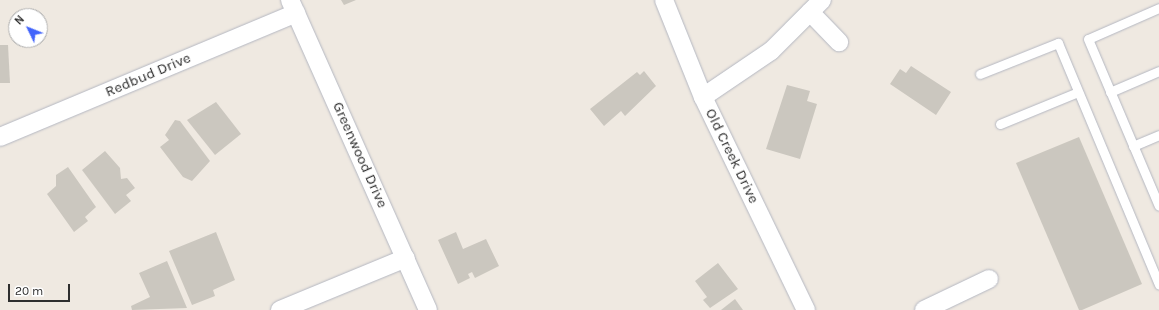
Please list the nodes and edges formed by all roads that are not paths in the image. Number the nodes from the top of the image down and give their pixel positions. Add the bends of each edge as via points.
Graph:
1 (664, 0) edge
2 (816, 6) edge
3 (293, 7) edge
4 (1159, 8) edge
5 (839, 42) dead end
6 (1159, 71) edge
7 (980, 74) dead end
8 (1078, 92) junction
9 (1110, 92) junction
10 (703, 97) junction
11 (1000, 124) dead end
12 (1159, 135) edge
13 (0, 137) edge
14 (1133, 146) junction
15 (1159, 206) edge
16 (406, 258) junction
17 (989, 279) dead end
18 (1159, 285) edge
19 (280, 310) edge
20 (428, 310) edge
21 (806, 310) edge
22 (924, 310) edge

1 - 10 street, Old Creek Drive
2 - 5 street
2 - 10 street via 771,51
3 - 13 street, Redbud Drive
3 - 16 street, Greenwood Drive
4 - 9 lane via 1088,39
6 - 9 lane
7 - 8 lane via 1058,43
8 - 11 lane
8 - 18 lane
9 - 14 lane
10 - 21 street, Old Creek Drive
12 - 14 lane
14 - 15 lane
16 - 19 street
16 - 20 street, Greenwood Drive
17 - 22 street

